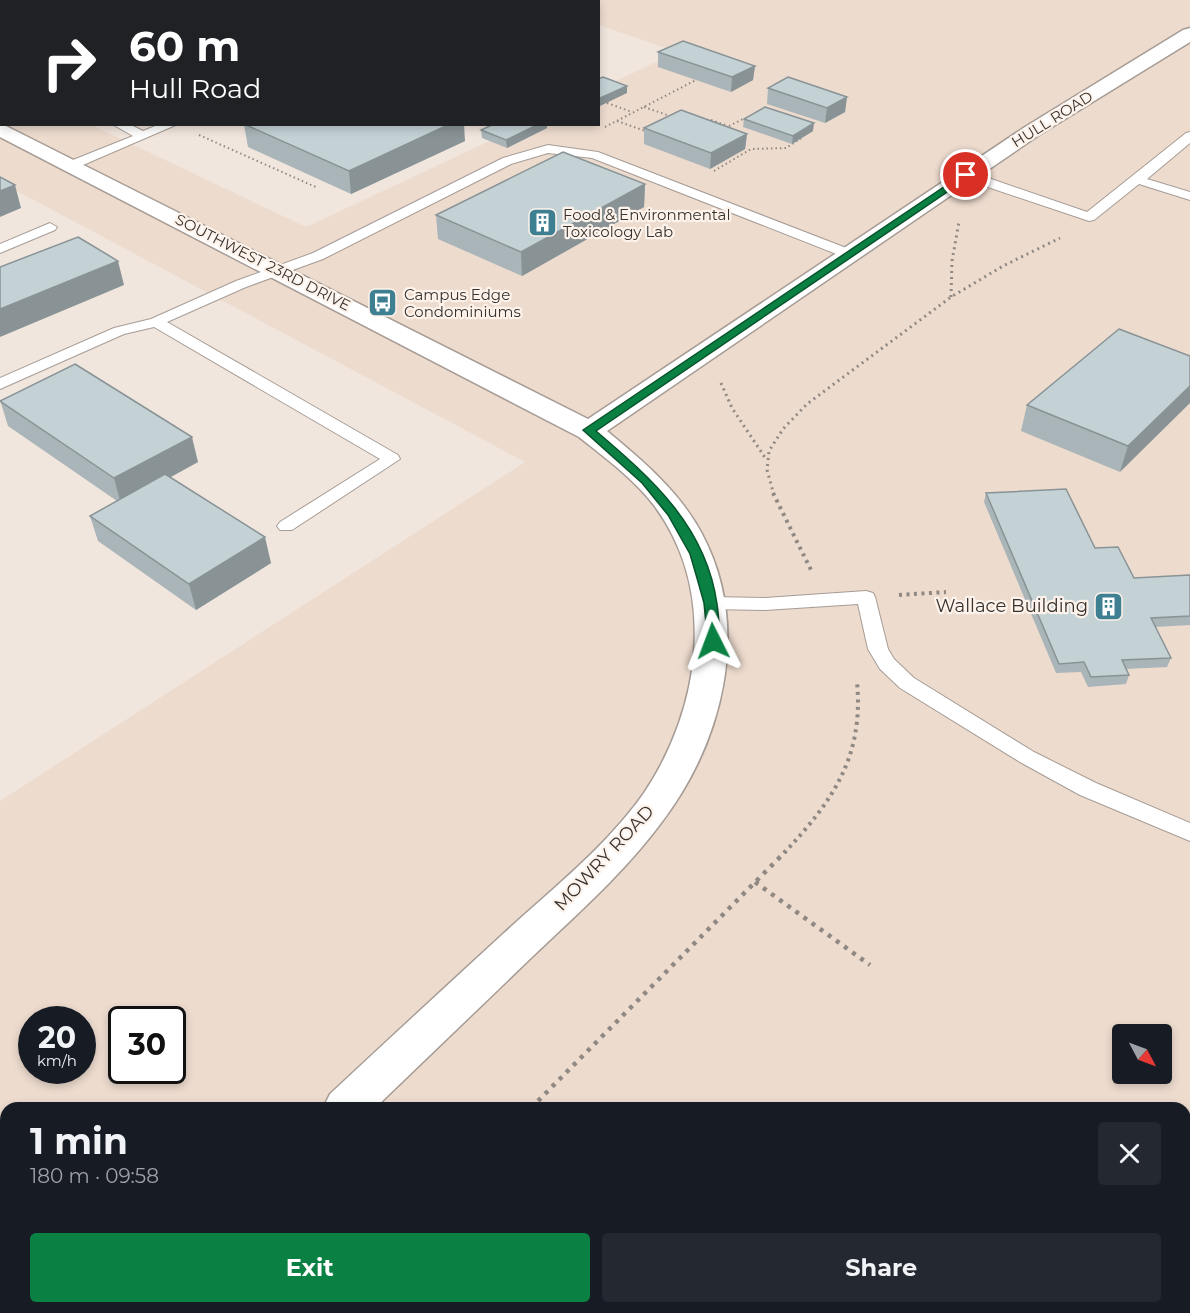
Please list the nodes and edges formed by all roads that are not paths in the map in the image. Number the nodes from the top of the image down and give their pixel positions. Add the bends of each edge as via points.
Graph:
1 (1190, 34) edge
2 (122, 126) edge
3 (167, 126) edge
4 (0, 129) edge
5 (142, 136) junction
6 (1190, 136) edge
7 (72, 165) junction
8 (966, 175) junction
9 (1138, 180) junction
10 (1190, 196) edge
11 (50, 227) dead end
12 (0, 249) edge
13 (849, 254) junction
14 (279, 270) junction
15 (156, 322) junction
16 (0, 384) edge
17 (589, 430) junction
18 (286, 526) dead end
19 (711, 603) junction
20 (1190, 832) edge
21 (351, 1102) edge

1 - 8 street, HULL ROAD
2 - 5 lane
3 - 5 lane
4 - 7 street, SOUTHWEST 23RD DRIVE
5 - 7 lane
6 - 9 lane
7 - 14 street, SOUTHWEST 23RD DRIVE
8 - 9 lane via 1089,217
8 - 13 street, HULL ROAD
9 - 10 lane
11 - 12 lane
13 - 14 lane via 605,159 548,149 507,161 318,256
13 - 17 street, HULL ROAD
14 - 15 lane
14 - 17 street, SOUTHWEST 23RD DRIVE
15 - 16 lane via 119,331
15 - 18 lane via 392,459
17 - 19 street, MOWRY ROAD via 646,480 674,513 696,554
19 - 20 lane via 765,604 866,597 879,649 887,664 906,683 1028,758 1088,789
19 - 21 street, MOWRY ROAD via 713,641 704,704 679,765 657,802 596,872

